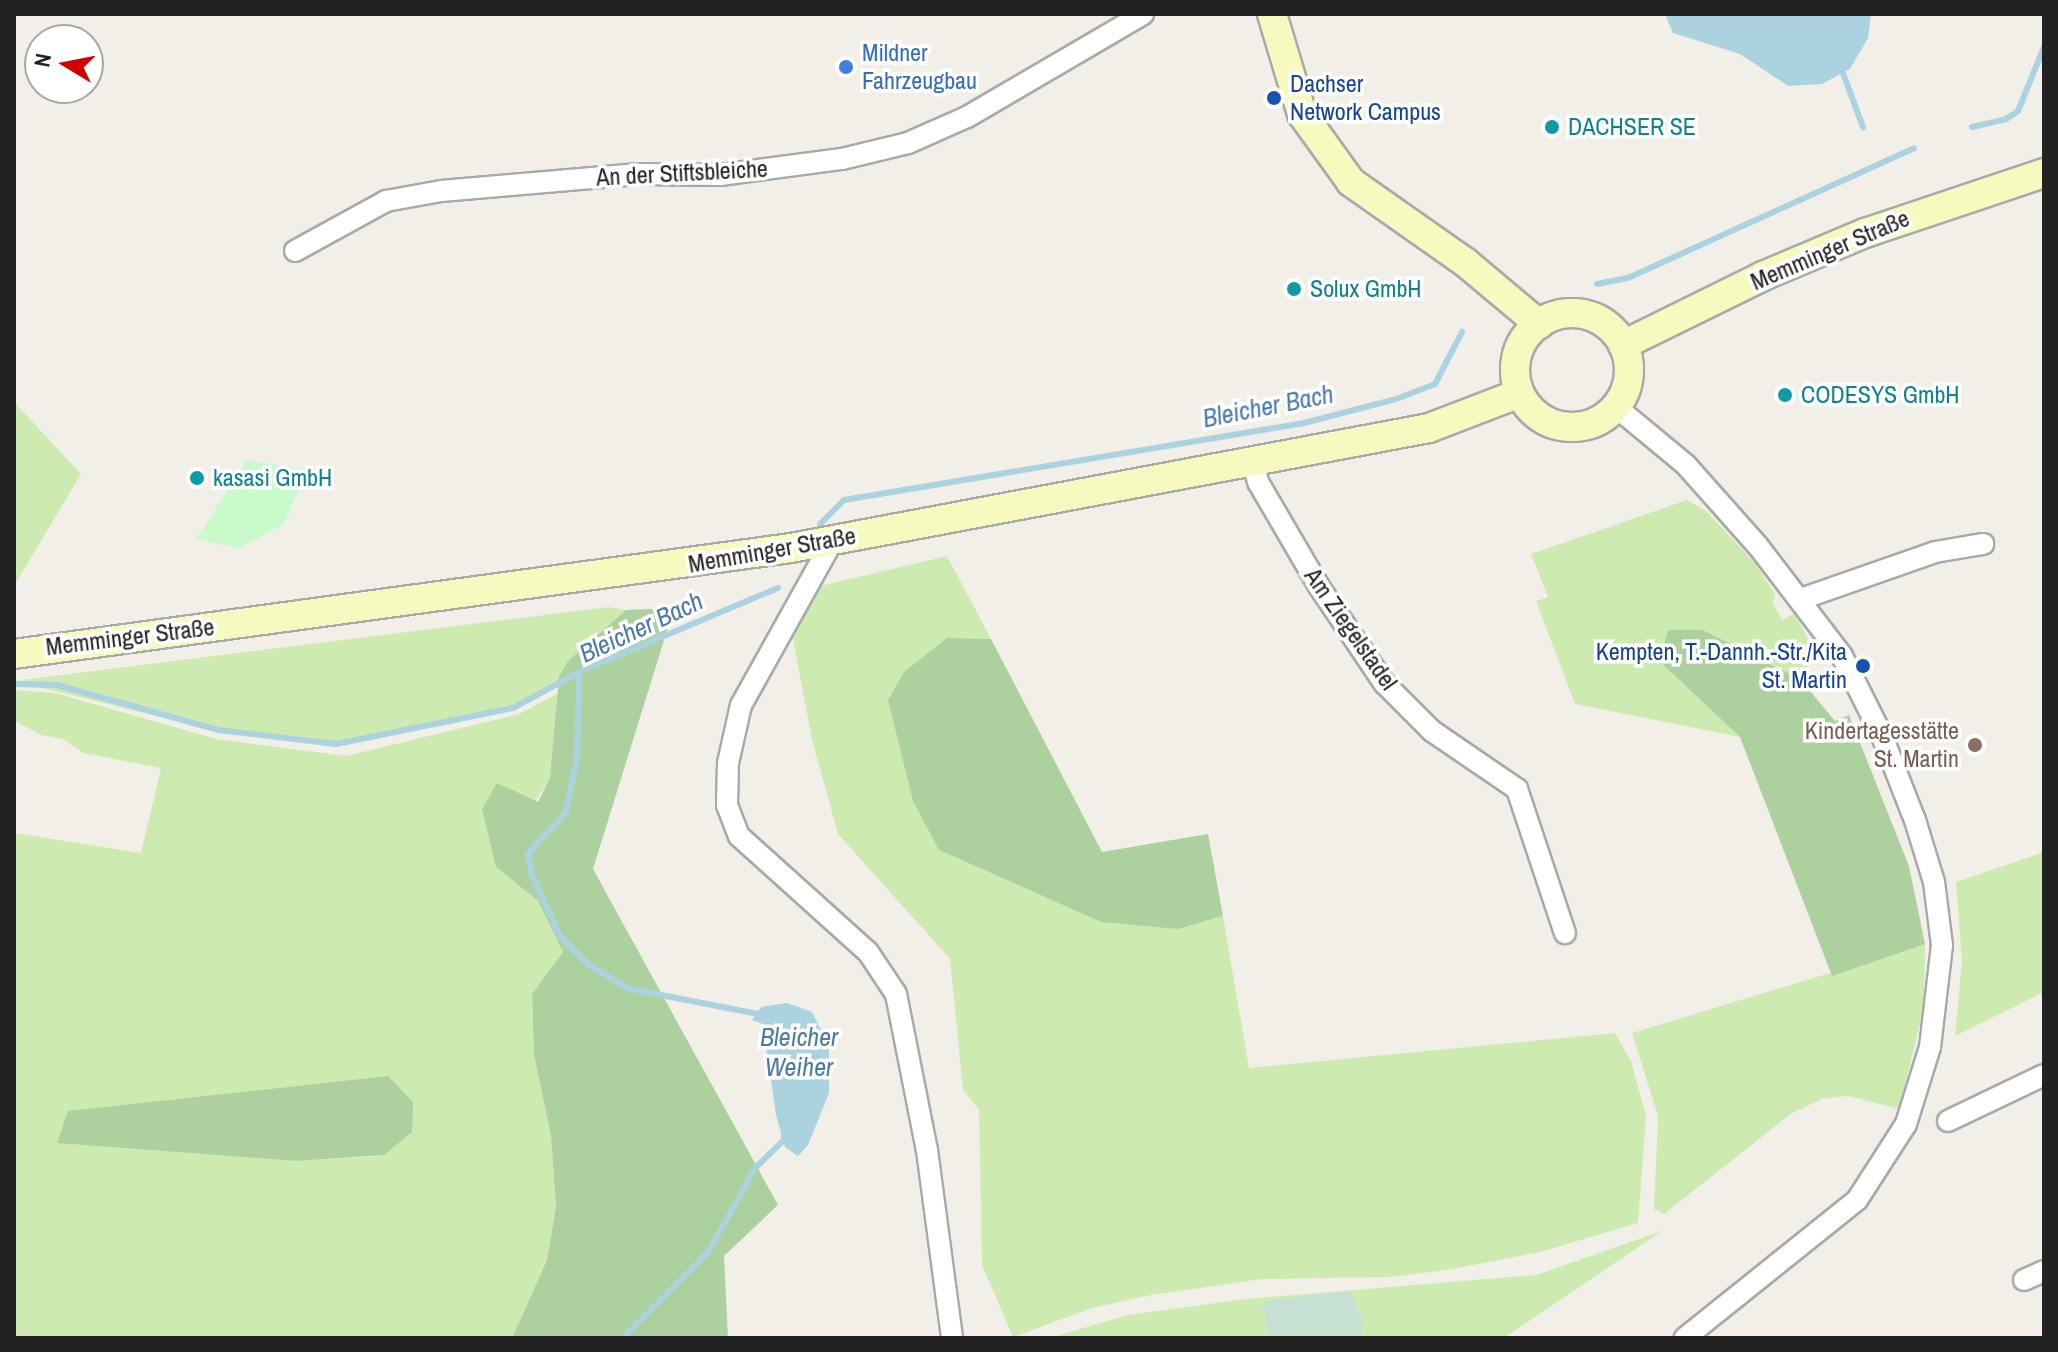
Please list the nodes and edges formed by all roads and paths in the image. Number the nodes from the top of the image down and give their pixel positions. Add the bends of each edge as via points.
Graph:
1 (1143, 14) edge
2 (1272, 14) edge
3 (2044, 173) edge
4 (295, 251) dead end
5 (1539, 324) junction
6 (1623, 345) junction
7 (1520, 393) junction
8 (1616, 407) junction
9 (1253, 463) junction
10 (833, 540) junction
11 (1983, 544) dead end
12 (1801, 599) junction
13 (14, 654) edge
14 (1565, 933) dead end
15 (2044, 1075) edge
16 (1948, 1121) dead end
17 (2044, 1271) edge
18 (2024, 1280) dead end
19 (952, 1338) edge
20 (1685, 1338) edge

1 - 4 street, An der Stiftsbleiche via 967,117 908,143 842,159 720,175 638,174 441,191 386,201
2 - 5 main road via 1302,114 1351,182 1465,262
3 - 6 main road, Memminger Straße via 1865,233
5 - 6 main road via 1557,315 1586,316 1612,329
5 - 7 main road via 1518,355
6 - 8 main road via 1629,377
7 - 8 main road via 1538,415 1564,427 1583,427
7 - 9 main road, Memminger Straße via 1429,428
8 - 12 street via 1686,465
9 - 10 main road, Memminger Straße
9 - 14 street, Am Ziegelstadel via 1258,482 1320,588 1384,683 1432,731 1517,789
10 - 13 main road, Memminger Straße via 604,577
10 - 19 street via 741,705 728,763 727,805 739,836 868,952 896,994 927,1150
11 - 12 street via 1935,552
12 - 20 street via 1864,697 1915,820 1934,882 1942,945 1940,991 1930,1047 1906,1124 1857,1200
15 - 16 street
17 - 18 street

